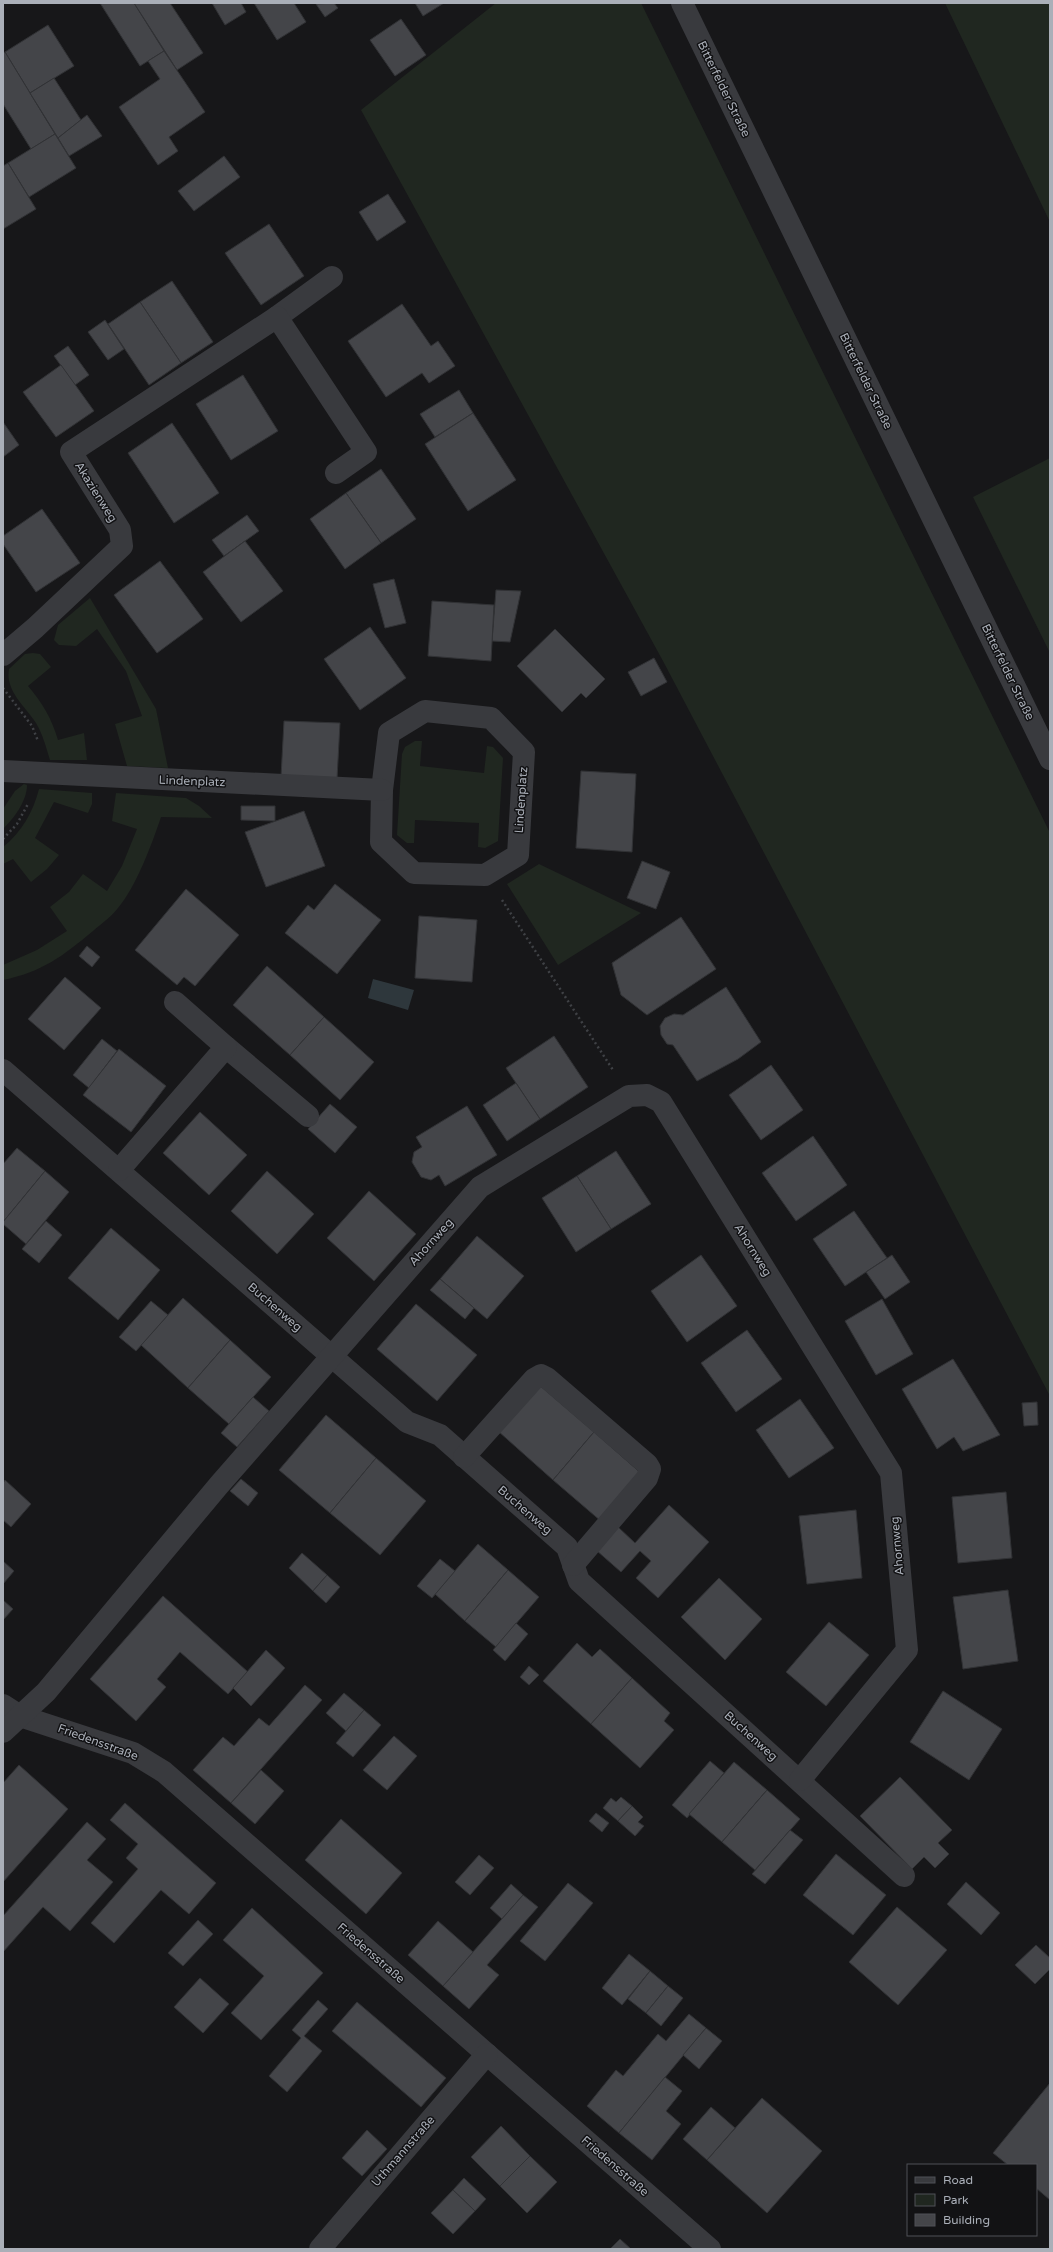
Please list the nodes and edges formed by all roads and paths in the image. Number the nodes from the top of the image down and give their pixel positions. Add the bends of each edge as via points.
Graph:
1 (682, 3) edge
2 (332, 277) dead end
3 (277, 317) junction
4 (336, 473) dead end
5 (3, 654) edge
6 (1050, 758) edge
7 (3, 771) edge
8 (382, 790) junction
9 (485, 875) junction
10 (175, 1002) dead end
11 (226, 1047) junction
12 (3, 1070) edge
13 (629, 1096) junction
14 (308, 1116) dead end
15 (119, 1170) junction
16 (330, 1356) junction
17 (464, 1457) junction
18 (573, 1565) junction
19 (12, 1710) edge
20 (3, 1732) edge
21 (800, 1780) junction
22 (904, 1876) dead end
23 (487, 2054) junction
24 (320, 2249) edge
25 (710, 2249) edge

1 - 6 street, Bitterfelder Straße
2 - 3 street, Akazienweg
3 - 4 street via 366,452
3 - 5 street, Akazienweg via 71,452 120,530 122,546
7 - 8 street, Lindenplatz
8 - 9 street, Lindenplatz via 381,842 414,873
8 - 9 street, Lindenplatz via 389,733 425,711 491,718 524,752 518,854
9 - 13 path
10 - 11 street
11 - 14 street
11 - 15 street
12 - 15 street, Buchenweg
13 - 16 street, Ahornweg via 480,1187
13 - 21 street, Ahornweg via 647,1095 661,1102 891,1472 907,1650
15 - 16 street, Buchenweg
16 - 17 street, Buchenweg via 407,1422 440,1435
16 - 19 street, Ahornweg via 46,1692
17 - 18 street, Buchenweg via 567,1547
17 - 18 street via 541,1375 646,1464 650,1470 647,1478
18 - 21 street, Buchenweg via 580,1582
19 - 20 street, Ahornweg
19 - 23 street, Friedensstraße via 133,1753 164,1772
21 - 22 street, Buchenweg
23 - 24 street, Uthmannstraße
23 - 25 street, Friedensstraße

